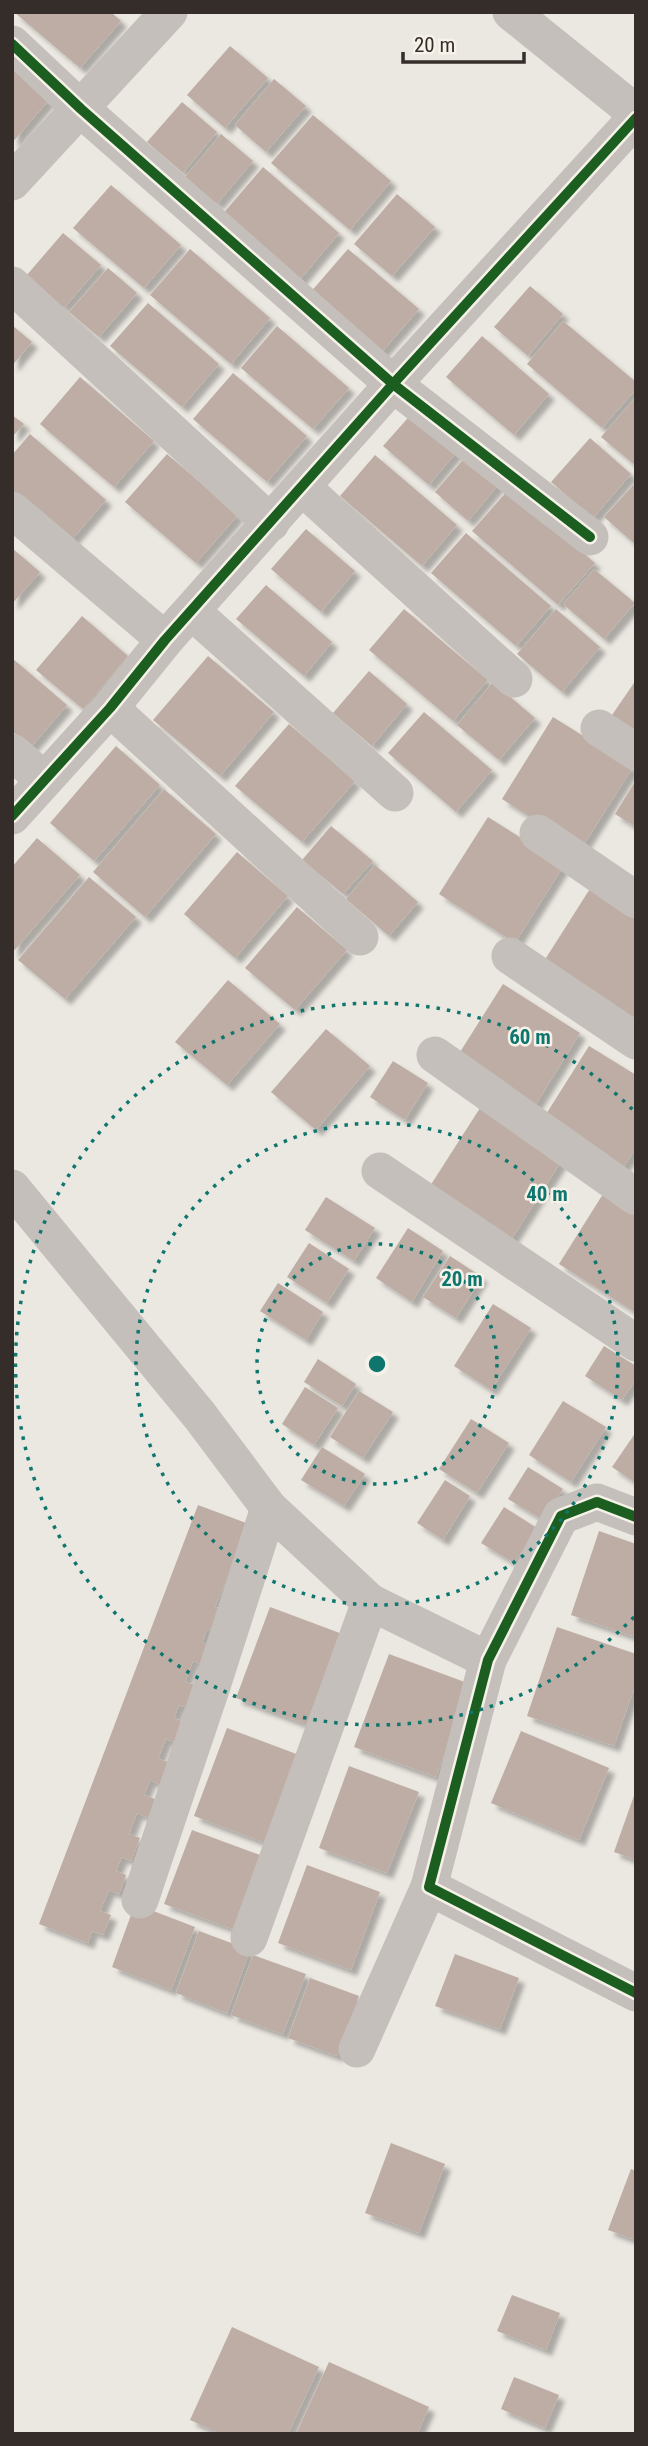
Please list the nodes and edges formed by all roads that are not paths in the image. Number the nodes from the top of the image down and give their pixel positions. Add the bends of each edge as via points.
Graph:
1 (169, 12) edge
2 (511, 12) edge
3 (12, 44) edge
4 (81, 109) junction
5 (636, 115) edge
6 (12, 182) edge
7 (12, 285) edge
8 (393, 384) junction
9 (302, 487) junction
10 (12, 510) edge
11 (271, 523) junction
12 (590, 537) dead end
13 (190, 613) junction
14 (165, 640) junction
15 (514, 679) dead end
16 (110, 708) junction
17 (599, 728) dead end
18 (12, 752) edge
19 (636, 752) edge
20 (44, 780) junction
21 (396, 793) dead end
22 (12, 816) edge
23 (538, 833) dead end
24 (636, 900) edge
25 (360, 937) dead end
26 (510, 956) dead end
27 (636, 1041) edge
28 (435, 1055) dead end
29 (380, 1171) dead end
30 (12, 1188) edge
31 (636, 1197) edge
32 (636, 1343) edge
33 (269, 1508) junction
34 (636, 1517) edge
35 (370, 1602) junction
36 (488, 1660) junction
37 (429, 1887) junction
38 (139, 1900) dead end
39 (248, 1938) dead end
40 (636, 1993) edge
41 (357, 2049) dead end

1 - 4 street
2 - 5 street
3 - 4 street
4 - 6 street
4 - 8 street
5 - 8 street
7 - 11 street
8 - 9 street
8 - 12 street
9 - 11 street
9 - 15 street
10 - 14 street
11 - 13 street
13 - 14 street
13 - 21 street
14 - 16 street
16 - 20 street
16 - 25 street
17 - 19 street
18 - 20 street
20 - 22 street
23 - 24 street
26 - 27 street
28 - 31 street
29 - 32 street
30 - 33 street via 200,1416
33 - 35 street
33 - 38 street
34 - 36 street via 597,1502 561,1516
35 - 36 street
35 - 39 street
36 - 37 street
37 - 40 street
37 - 41 street

